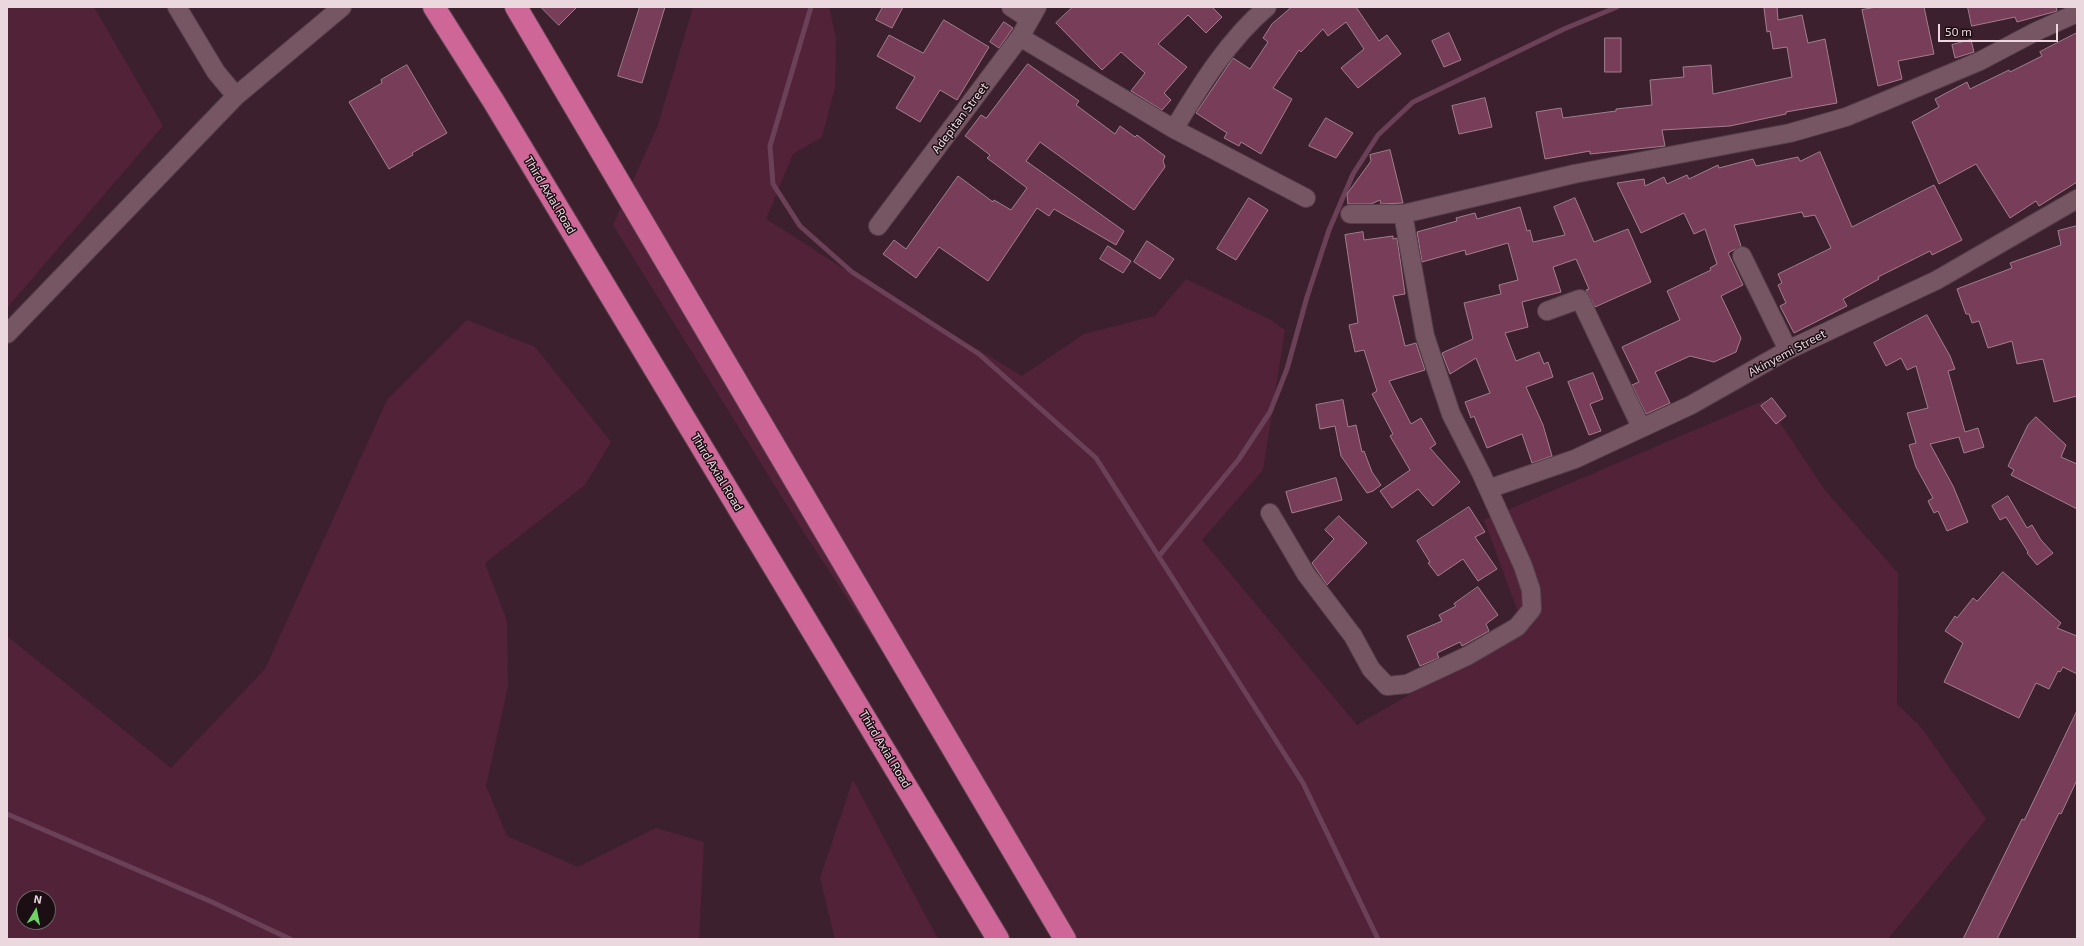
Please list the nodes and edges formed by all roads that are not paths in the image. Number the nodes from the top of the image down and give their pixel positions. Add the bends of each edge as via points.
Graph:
1 (177, 7) edge
2 (342, 7) edge
3 (434, 7) edge
4 (516, 7) edge
5 (1011, 7) edge
6 (1267, 7) edge
7 (1033, 13) edge
8 (2077, 13) edge
9 (1020, 38) junction
10 (236, 96) junction
11 (1174, 129) junction
12 (1306, 198) dead end
13 (2077, 199) edge
14 (1350, 214) dead end
15 (1403, 214) junction
16 (878, 226) dead end
17 (1742, 256) dead end
18 (1547, 311) dead end
19 (7, 334) edge
20 (1788, 350) junction
21 (1641, 427) junction
22 (1488, 489) junction
23 (1270, 513) dead end
24 (998, 939) edge
25 (1065, 939) edge

1 - 10 street via 216,72
2 - 10 street
3 - 24 highway, Third Axial Road via 519,143
4 - 25 highway
5 - 7 street
6 - 11 street via 1226,51
7 - 9 street, Adepitan Street
8 - 15 street via 1980,61 1846,117 1790,133 1574,174
9 - 11 street
9 - 16 street, Adepitan Street
10 - 19 street
11 - 12 street
13 - 20 street, Akinyemi Street via 1936,280
14 - 15 street
15 - 22 street via 1425,336 1451,414
17 - 20 street
18 - 21 street via 1580,299
20 - 21 street, Akinyemi Street via 1691,405
21 - 22 street, Akinyemi Street via 1575,459
22 - 23 street via 1523,566 1531,590 1532,609 1517,627 1467,656 1407,684 1387,686 1370,669 1353,636 1306,574

